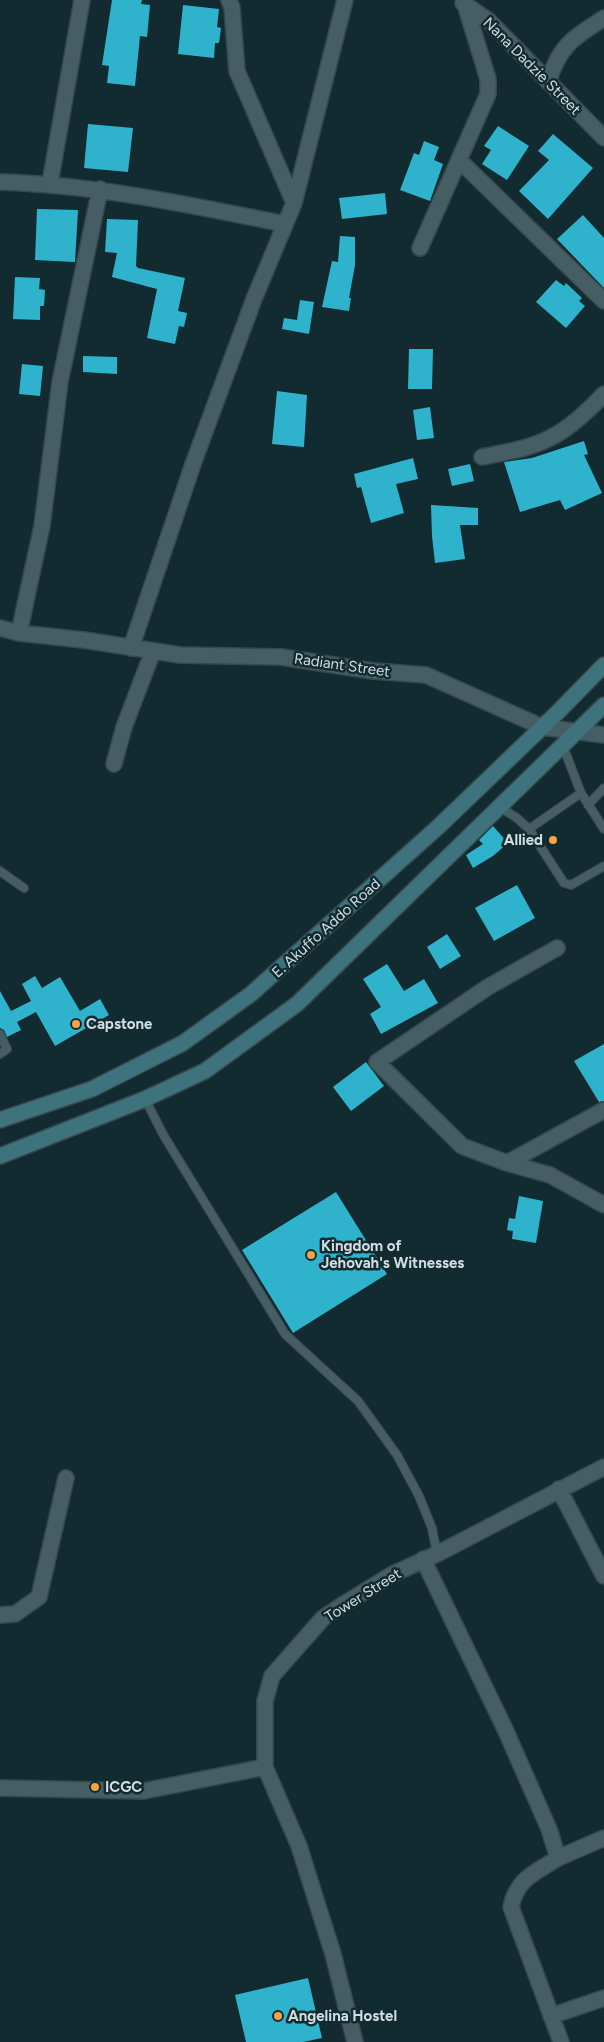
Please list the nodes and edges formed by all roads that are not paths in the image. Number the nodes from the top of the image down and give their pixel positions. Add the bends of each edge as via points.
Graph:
1 (82, 0) edge
2 (229, 0) edge
3 (345, 0) edge
4 (461, 2) edge
5 (604, 18) edge
6 (548, 82) junction
7 (604, 138) edge
8 (460, 161) junction
9 (0, 182) edge
10 (50, 183) junction
11 (100, 189) junction
12 (294, 202) junction
13 (285, 224) junction
14 (420, 248) dead end
15 (604, 301) edge
16 (604, 394) edge
17 (482, 457) dead end
18 (0, 628) edge
19 (19, 633) junction
20 (131, 648) junction
21 (153, 651) junction
22 (604, 665) edge
23 (604, 705) edge
24 (542, 727) junction
25 (578, 730) junction
26 (604, 735) edge
27 (563, 746) junction
28 (114, 764) dead end
29 (604, 788) edge
30 (581, 793) junction
31 (588, 805) junction
32 (500, 808) junction
33 (529, 829) junction
34 (604, 829) edge
35 (604, 866) edge
36 (0, 871) edge
37 (24, 888) dead end
38 (557, 948) dead end
39 (0, 1034) edge
40 (0, 1054) edge
41 (145, 1100) junction
42 (604, 1110) edge
43 (0, 1120) edge
44 (0, 1156) edge
45 (507, 1163) junction
46 (604, 1205) edge
47 (604, 1467) edge
48 (66, 1478) dead end
49 (559, 1489) junction
50 (430, 1556) junction
51 (604, 1576) edge
52 (0, 1615) edge
53 (265, 1767) junction
54 (0, 1788) edge
55 (604, 1838) edge
56 (558, 1858) junction
57 (604, 1998) edge
58 (551, 2016) junction
59 (355, 2042) edge
60 (561, 2042) edge

1 - 10 street
2 - 12 street via 237,71
3 - 12 street
4 - 6 street, Nana Dadzie Street via 489,21
4 - 8 street via 488,80 488,94
5 - 6 street via 562,48
6 - 7 street, Nana Dadzie Street
8 - 14 street
8 - 15 street
9 - 10 street
10 - 11 street
11 - 13 street
11 - 19 street via 60,382 42,526
12 - 13 street
13 - 20 street via 193,464
16 - 17 street via 551,438
18 - 19 street, Radiant Street
19 - 20 street, Radiant Street
20 - 21 street, Radiant Street
21 - 24 street, Radiant Street via 180,655 281,657 373,671 426,675
21 - 28 street via 124,726
22 - 24 main road, E. Akuffo Addo Road
23 - 25 main road
24 - 25 street, Radiant Street
24 - 43 main road, E. Akuffo Addo Road via 437,828 258,988 183,1043 92,1089
25 - 26 street, Radiant Street
25 - 27 main road
27 - 30 lane
27 - 32 main road
29 - 31 lane
30 - 31 lane
30 - 33 lane
31 - 34 lane
32 - 33 lane
32 - 41 main road via 296,1004 205,1071
33 - 35 lane via 564,884 571,885
36 - 37 lane
38 - 45 street via 488,987 377,1062 462,1146
39 - 40 lane via 7,1049
41 - 44 main road
41 - 50 lane via 285,1334 358,1401 397,1455 432,1528
42 - 45 street
45 - 46 street via 550,1175
47 - 49 street, Tower Street
48 - 52 street via 39,1597 15,1614
49 - 50 street, Tower Street
49 - 51 street
50 - 53 street, Tower Street via 393,1574 323,1618 272,1676 265,1701
50 - 56 street via 549,1829
53 - 54 street via 144,1791
53 - 59 street via 299,1846 333,1954
55 - 56 street
56 - 58 street via 520,1883 514,1893 512,1907
57 - 58 street
58 - 60 street

